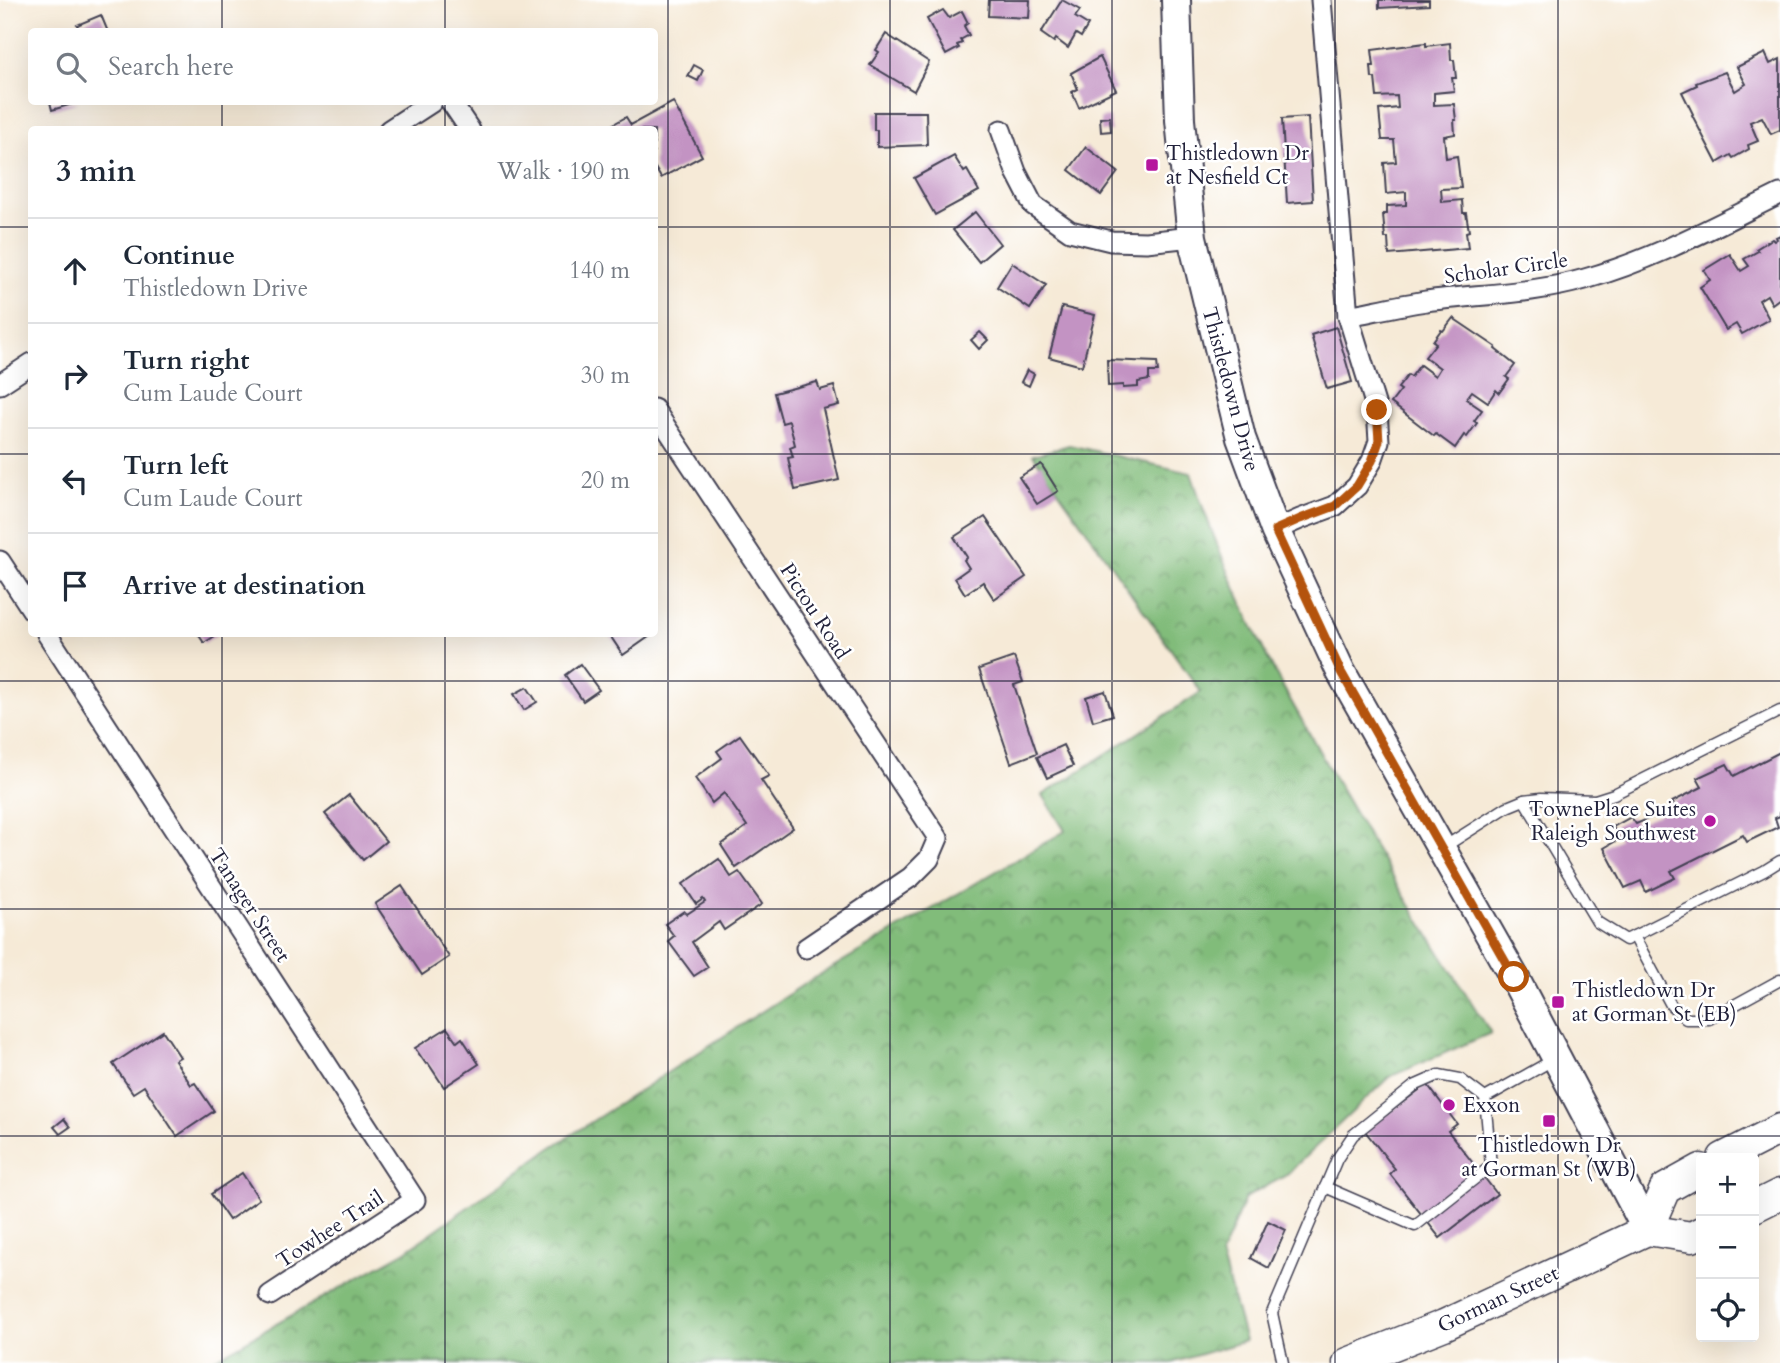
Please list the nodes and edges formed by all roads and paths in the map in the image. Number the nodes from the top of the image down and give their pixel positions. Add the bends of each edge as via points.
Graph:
1 (1176, 0) edge
2 (1321, 0) edge
3 (427, 105) edge
4 (453, 105) edge
5 (395, 126) edge
6 (467, 126) edge
7 (1001, 130) dead end
8 (1780, 194) edge
9 (1192, 237) junction
10 (1348, 316) junction
11 (28, 366) edge
12 (0, 384) edge
13 (658, 415) edge
14 (1275, 530) junction
15 (0, 561) edge
16 (28, 604) edge
17 (49, 637) edge
18 (1780, 711) edge
19 (1524, 800) junction
20 (1441, 849) junction
21 (1780, 861) edge
22 (1634, 936) junction
23 (806, 948) dead end
24 (1780, 981) edge
25 (1557, 1058) junction
26 (1485, 1098) junction
27 (1780, 1129) edge
28 (1733, 1153) edge
29 (1696, 1172) edge
30 (1325, 1188) junction
31 (1780, 1194) edge
32 (415, 1200) joint
33 (1759, 1204) edge
34 (1647, 1230) junction
35 (1696, 1235) edge
36 (270, 1295) dead end
37 (1283, 1363) edge
38 (1348, 1363) edge

1 - 9 main road, Thistledown Drive via 1180,120
2 - 10 street
3 - 5 street
4 - 6 street
7 - 9 street via 1033,205 1070,231 1111,241
8 - 10 street, Scholar Circle via 1694,236 1583,280
9 - 14 main road, Thistledown Drive via 1241,438
10 - 14 street via 1377,410 1379,441 1357,486 1335,506
11 - 12 street
13 - 23 street, Pictou Road via 937,838 929,859 911,877
14 - 20 main road, Thistledown Drive via 1341,672
15 - 16 street
17 - 32 street, Tanager Street
18 - 19 lane via 1614,794 1595,800
19 - 20 lane
19 - 22 lane via 1597,922 1626,940
20 - 25 main road, Thistledown Drive
21 - 22 lane
22 - 24 lane via 1671,1005 1686,1019 1709,1019
25 - 26 lane
25 - 34 main road, Thistledown Drive
26 - 30 lane via 1460,1079 1439,1075 1414,1086 1353,1135 1336,1159
26 - 30 lane via 1491,1166 1415,1226
27 - 28 main road
29 - 34 main road via 1665,1188
30 - 37 lane via 1272,1312
31 - 33 main road
32 - 36 street, Towhee Trail
34 - 35 main road
34 - 38 main road, Gorman Street via 1444,1325

